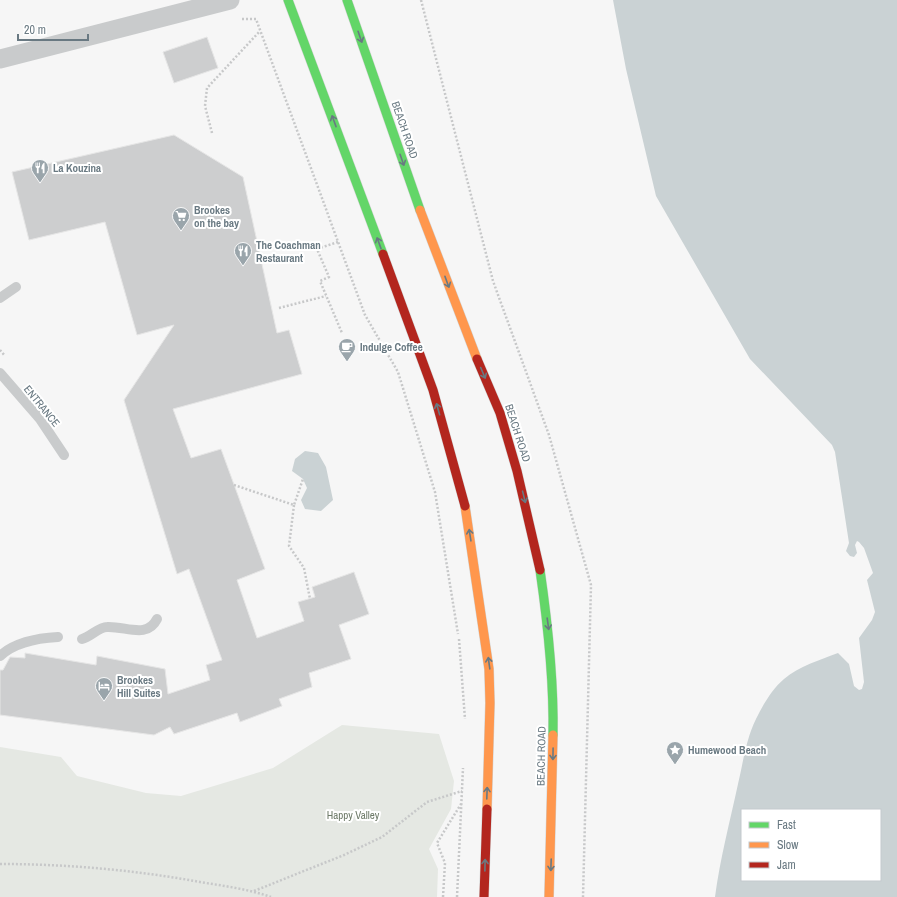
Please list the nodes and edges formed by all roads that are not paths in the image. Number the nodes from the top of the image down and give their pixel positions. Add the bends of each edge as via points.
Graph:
1 (230, 0) edge
2 (288, 0) edge
3 (347, 0) edge
4 (0, 59) edge
5 (16, 287) dead end
6 (0, 298) edge
7 (0, 373) edge
8 (64, 455) dead end
9 (157, 619) dead end
10 (58, 636) dead end
11 (82, 639) dead end
12 (0, 656) edge
13 (484, 897) edge
14 (549, 897) edge

1 - 4 street
13 -> 2 main road via 490,669 464,500 433,390
3 -> 14 main road, BEACH ROAD via 408,178 468,338 500,413 529,518 540,568 549,631 554,698
5 - 6 lane
7 - 8 lane, ENTRANCE via 40,419
9 - 11 lane via 153,626 146,630 107,626
10 - 12 lane via 39,638 8,650

